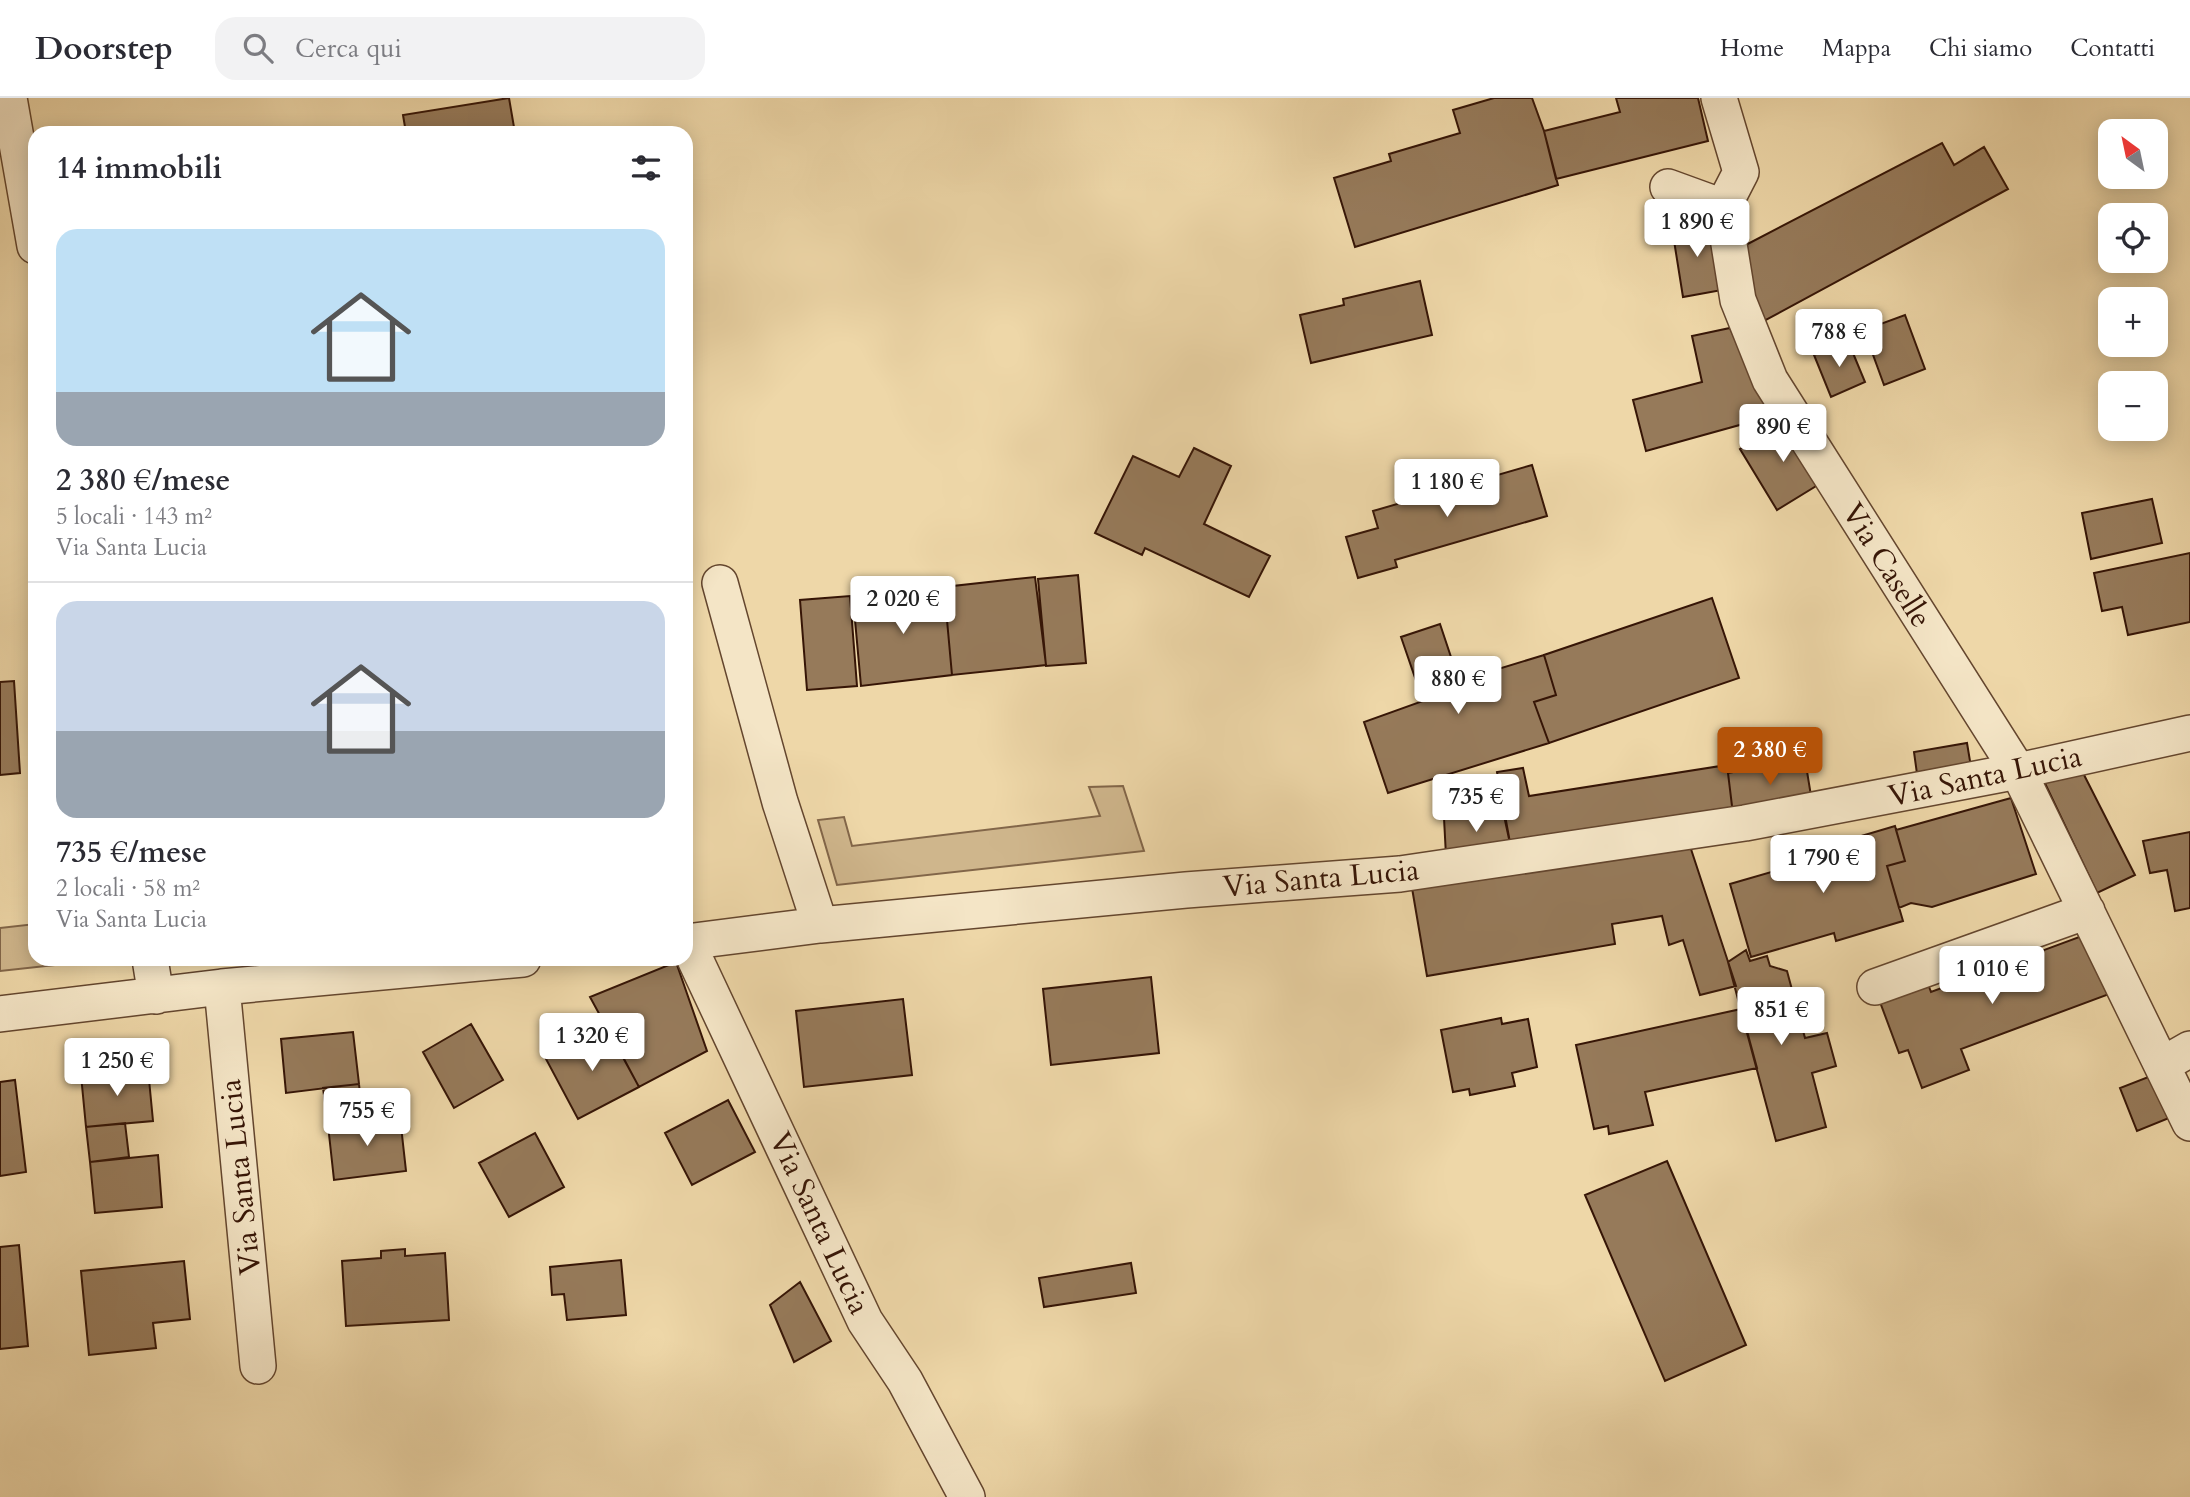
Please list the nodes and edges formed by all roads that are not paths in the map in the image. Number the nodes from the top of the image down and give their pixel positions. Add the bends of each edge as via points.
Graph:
1 (9, 98) edge
2 (1719, 98) edge
3 (1668, 187) dead end
4 (28, 206) edge
5 (1723, 207) junction
6 (720, 583) dead end
7 (2190, 733) edge
8 (2018, 771) junction
9 (2087, 911) junction
10 (820, 925) junction
11 (693, 941) edge
12 (693, 955) edge
13 (151, 966) edge
14 (448, 966) edge
15 (222, 987) junction
16 (1875, 987) dead end
17 (156, 996) junction
18 (0, 1014) edge
19 (2176, 1057) edge
20 (2190, 1122) edge
21 (258, 1366) dead end
22 (967, 1497) edge

1 - 4 street
2 - 5 street via 1741,172
3 - 5 street
5 - 8 street, Via Caselle via 1738,300 1770,380
6 - 10 street via 780,802
7 - 8 street, Via Santa Lucia
8 - 9 street, Via Caselle
8 - 10 street, Via Santa Lucia via 1745,823 1401,874
9 - 16 street
9 - 19 street, Via Caselle
10 - 11 street, Via Santa Lucia
12 - 22 street, Via Santa Lucia via 866,1321 905,1381
13 - 17 street
14 - 15 street
15 - 17 street
15 - 21 street, Via Santa Lucia
17 - 18 street
19 - 20 street, Via Caselle

